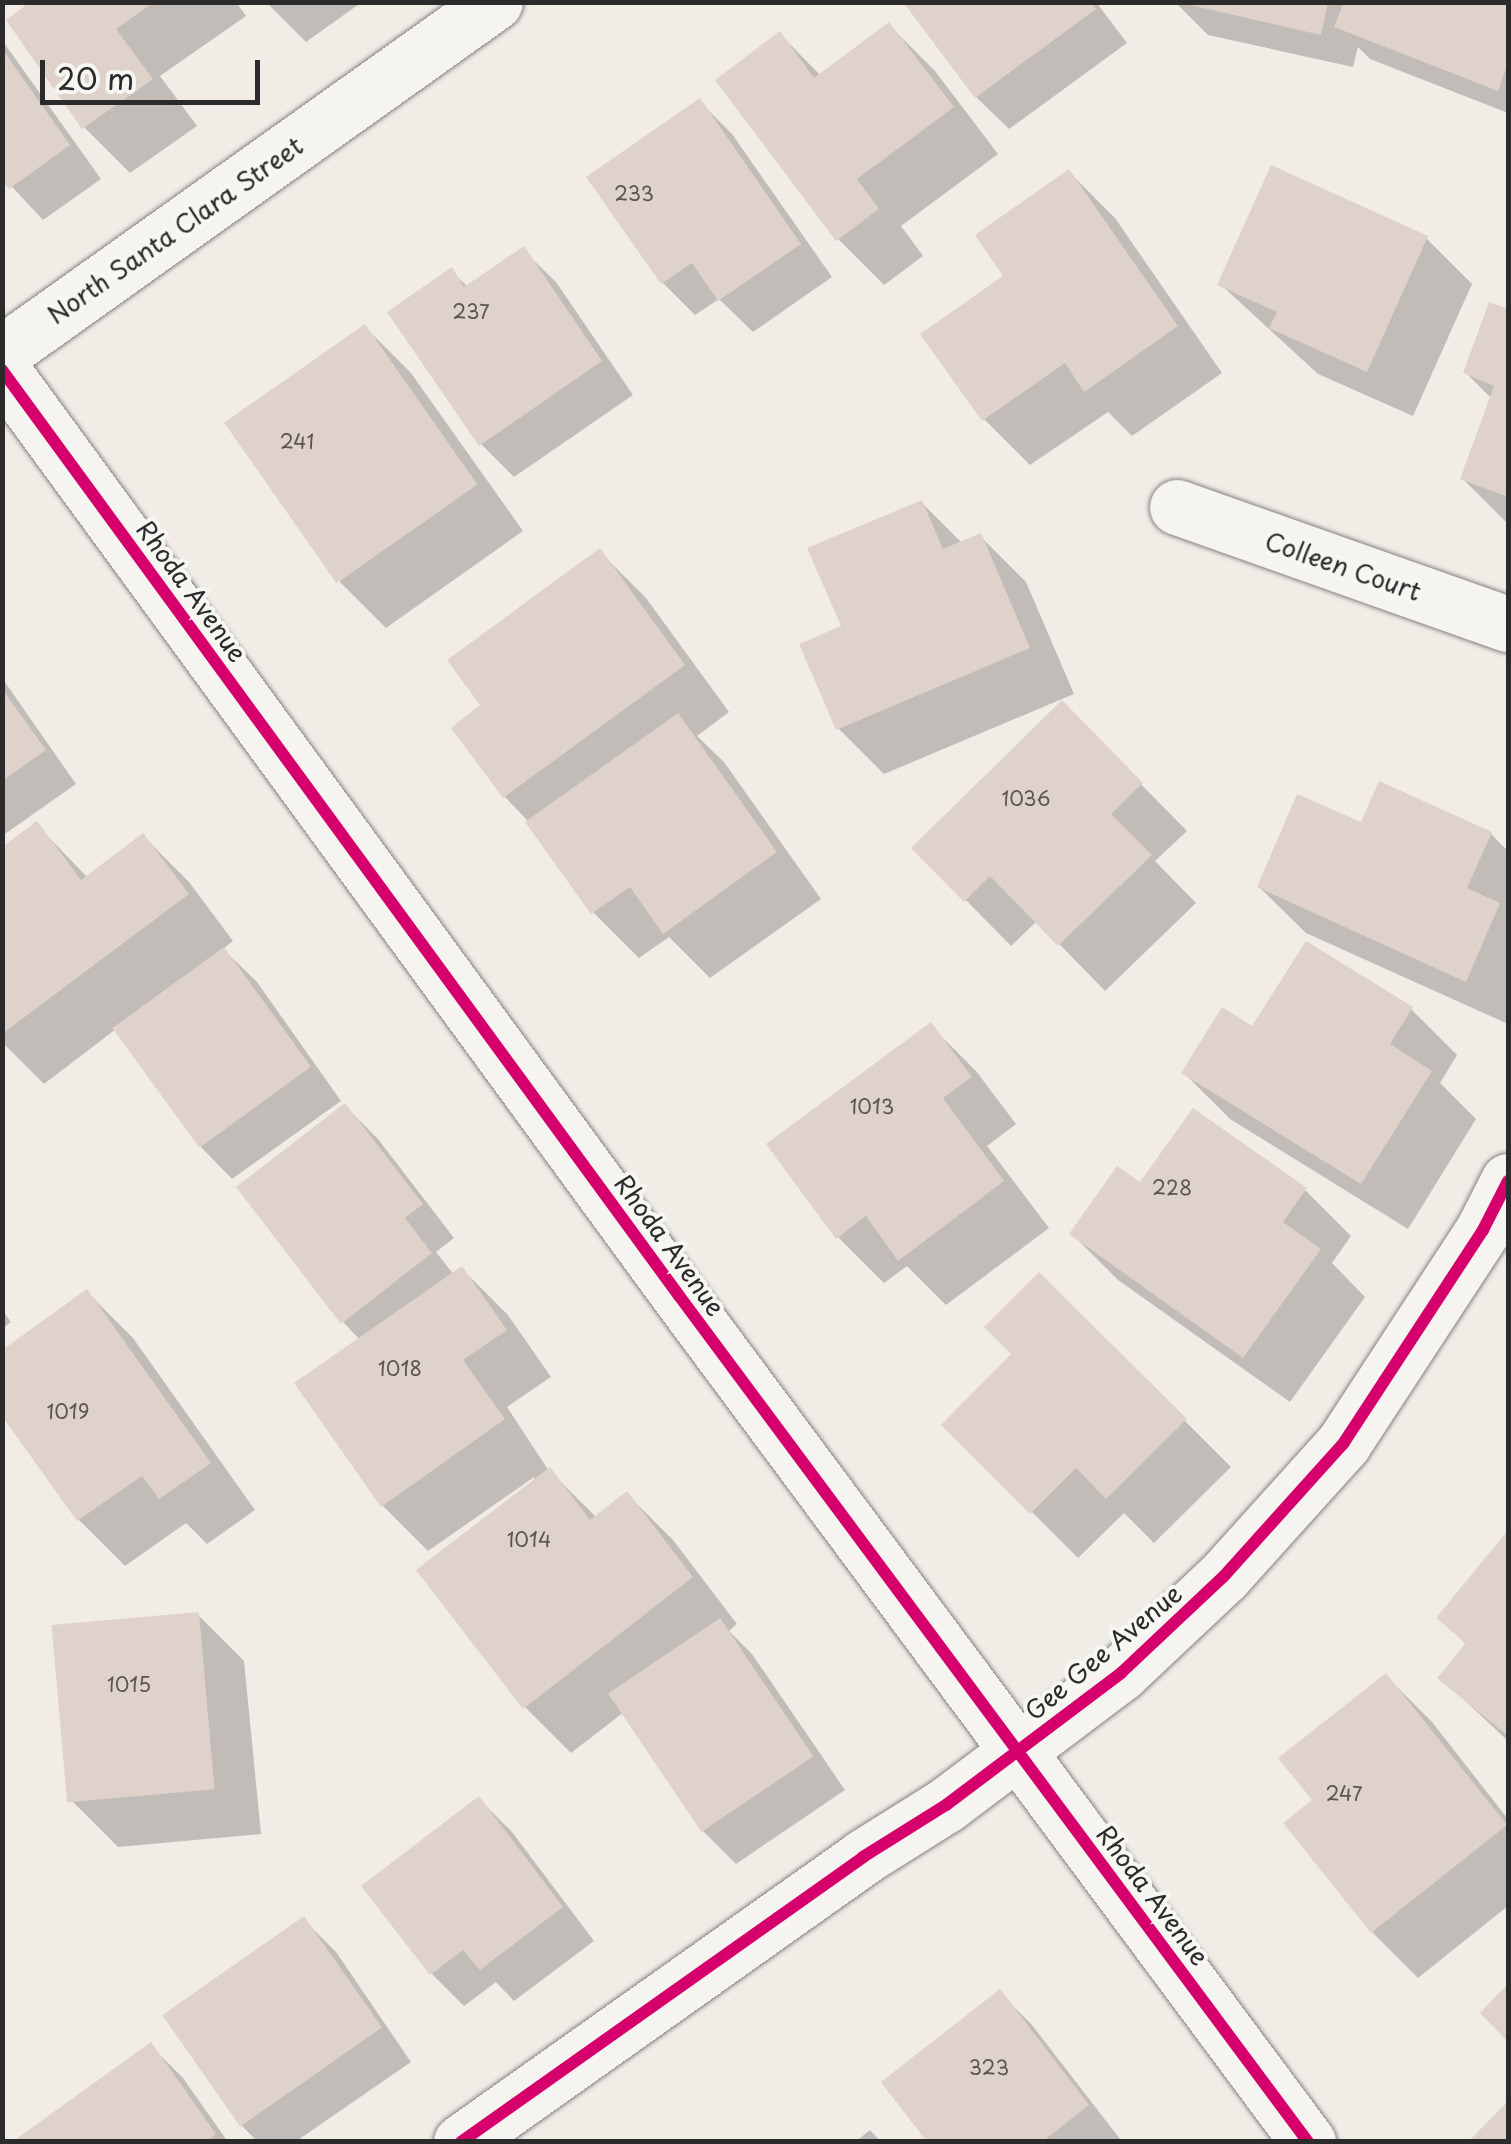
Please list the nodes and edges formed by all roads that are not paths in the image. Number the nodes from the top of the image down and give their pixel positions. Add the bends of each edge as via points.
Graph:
1 (494, 2) edge
2 (2, 353) edge
3 (2, 370) edge
4 (1177, 507) dead end
5 (1508, 624) edge
6 (1508, 1181) edge
7 (1018, 1752) junction
8 (461, 2142) edge
9 (1308, 2142) edge

1 - 2 street, North Santa Clara Street
3 - 7 street, Rhoda Avenue
4 - 5 street, Colleen Court
6 - 7 street, Gee Gee Avenue via 1343,1444 1224,1576 1121,1673
7 - 8 street, Gee Gee Avenue
7 - 9 street, Rhoda Avenue

